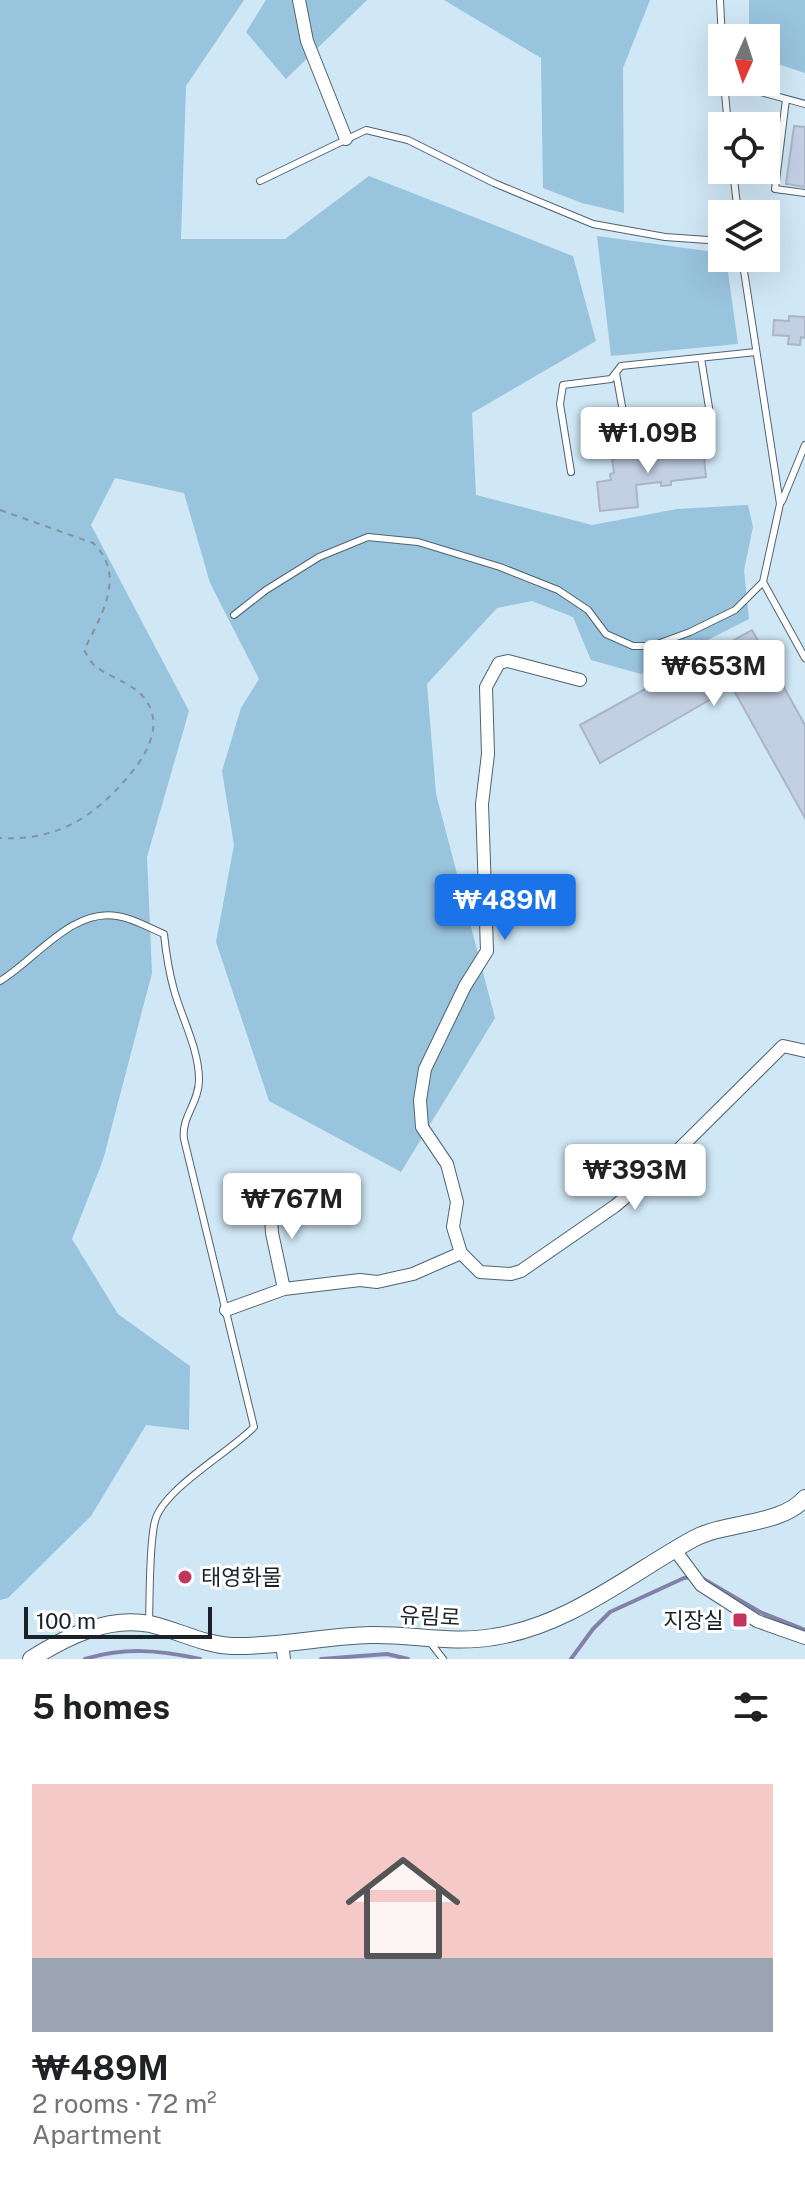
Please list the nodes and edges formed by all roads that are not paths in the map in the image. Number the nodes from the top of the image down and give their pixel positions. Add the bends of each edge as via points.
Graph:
1 (299, 0) edge
2 (720, 0) edge
3 (721, 24) edge
4 (775, 96) edge
5 (786, 99) junction
6 (805, 104) edge
7 (346, 139) junction
8 (260, 181) dead end
9 (805, 193) edge
10 (708, 240) edge
11 (744, 272) edge
12 (756, 352) junction
13 (701, 358) junction
14 (616, 373) junction
15 (805, 445) edge
16 (805, 464) edge
17 (796, 465) junction
18 (571, 472) dead end
19 (780, 504) junction
20 (763, 582) junction
21 (234, 615) dead end
22 (805, 658) edge
23 (580, 680) dead end
24 (0, 981) edge
25 (805, 1051) edge
26 (270, 1199) dead end
27 (461, 1253) junction
28 (284, 1289) junction
29 (226, 1310) junction
30 (805, 1498) edge
31 (680, 1556) junction
32 (149, 1624) junction
33 (805, 1638) edge
34 (429, 1639) junction
35 (283, 1653) edge
36 (31, 1659) edge
37 (443, 1659) edge

1 - 7 street via 307,41
2 - 3 lane
4 - 5 lane
5 - 6 lane
5 - 9 lane via 775,189
7 - 8 lane
7 - 10 lane via 366,130 408,140 593,224
11 - 12 lane
12 - 13 lane
12 - 19 lane
13 - 14 lane via 621,366
13 - 14 lane via 711,420 626,428
14 - 18 lane via 611,379 563,385 560,404
15 - 17 lane
16 - 17 lane
17 - 19 lane
19 - 20 lane
20 - 21 lane via 735,610 652,646 633,646 606,634 588,610 558,590 418,542 368,537 319,557
20 - 22 lane
23 - 27 street via 508,661 499,663 486,687 488,754 482,804 487,951 425,1069 420,1100 422,1127 447,1164
24 - 29 lane via 97,915 119,916 164,934 199,1079 182,1125
25 - 27 street via 783,1046 656,1172 521,1271 480,1272
26 - 28 street
27 - 28 street via 413,1274 377,1282
28 - 29 street
29 - 32 lane via 254,1427 198,1471 155,1520
30 - 31 street, 유림로 via 777,1514 725,1526
31 - 33 street via 701,1585 757,1621
31 - 34 street, 유림로 via 539,1625 466,1641
32 - 35 street, 유림로 via 228,1646
32 - 36 street, 유림로 via 68,1636
34 - 35 street, 유림로 via 375,1635
34 - 37 lane

